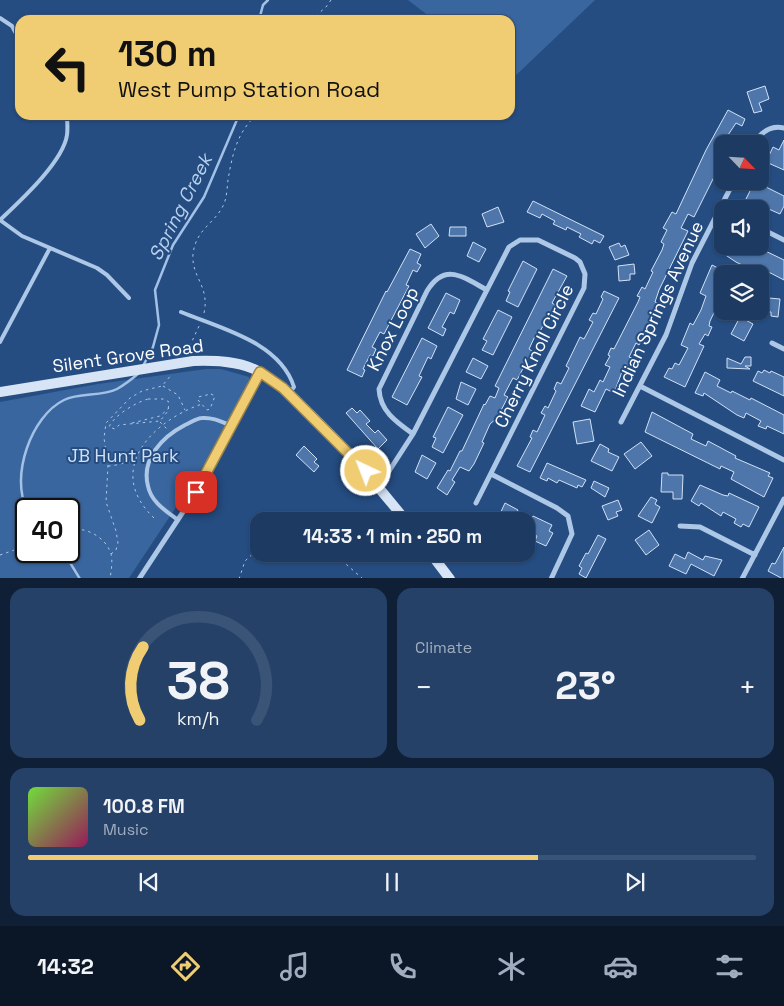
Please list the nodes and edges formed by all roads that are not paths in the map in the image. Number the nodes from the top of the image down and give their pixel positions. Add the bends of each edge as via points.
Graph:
1 (0, 18) edge
2 (15, 32) edge
3 (67, 120) edge
4 (784, 128) edge
5 (762, 135) edge
6 (0, 220) edge
7 (714, 222) edge
8 (769, 232) edge
9 (784, 240) edge
10 (50, 248) junction
11 (487, 290) junction
12 (129, 298) dead end
13 (181, 312) dead end
14 (0, 342) edge
15 (772, 343) dead end
16 (784, 349) edge
17 (260, 372) junction
18 (640, 386) junction
19 (0, 392) edge
20 (289, 394) junction
21 (621, 422) dead end
22 (232, 426) junction
23 (413, 434) junction
24 (784, 460) edge
25 (491, 474) junction
26 (380, 485) junction
27 (784, 499) edge
28 (476, 503) dead end
29 (400, 512) edge
30 (178, 520) junction
31 (680, 526) dead end
32 (755, 555) junction
33 (437, 562) edge
34 (140, 578) edge
35 (450, 578) edge
36 (551, 578) edge
37 (742, 578) edge

1 - 2 lane
3 - 6 lane via 62,150
4 - 5 street via 775,126
6 - 10 lane via 22,236
7 - 18 street, Indian Springs Avenue via 692,262 666,335
8 - 9 street
10 - 12 lane via 107,274
10 - 14 lane
11 - 23 street, Cherry Knoll Circle
11 - 23 street, Knox Loop via 464,277 449,274 438,277 427,291 379,389 384,408
11 - 25 street, Cherry Knoll Circle via 509,247 529,238 575,258 585,274 584,288
13 - 20 lane via 256,343 271,354 292,380 294,387
15 - 16 street
17 - 19 street, Silent Grove Road via 233,362 189,360
17 - 20 street, Silent Grove Road
17 - 22 street
18 - 21 street, Indian Springs Avenue
18 - 24 street
20 - 26 street, Silent Grove Road
22 - 30 street
22 - 30 lane via 214,418 200,418 172,432 150,456 148,487 155,501
23 - 26 street, Cherry Knoll Circle
25 - 28 street, Cherry Knoll Circle
25 - 36 street via 568,516 572,534
26 - 29 street, Silent Grove Road
27 - 32 street
30 - 34 street
31 - 32 street via 700,528
32 - 37 street
33 - 35 street

